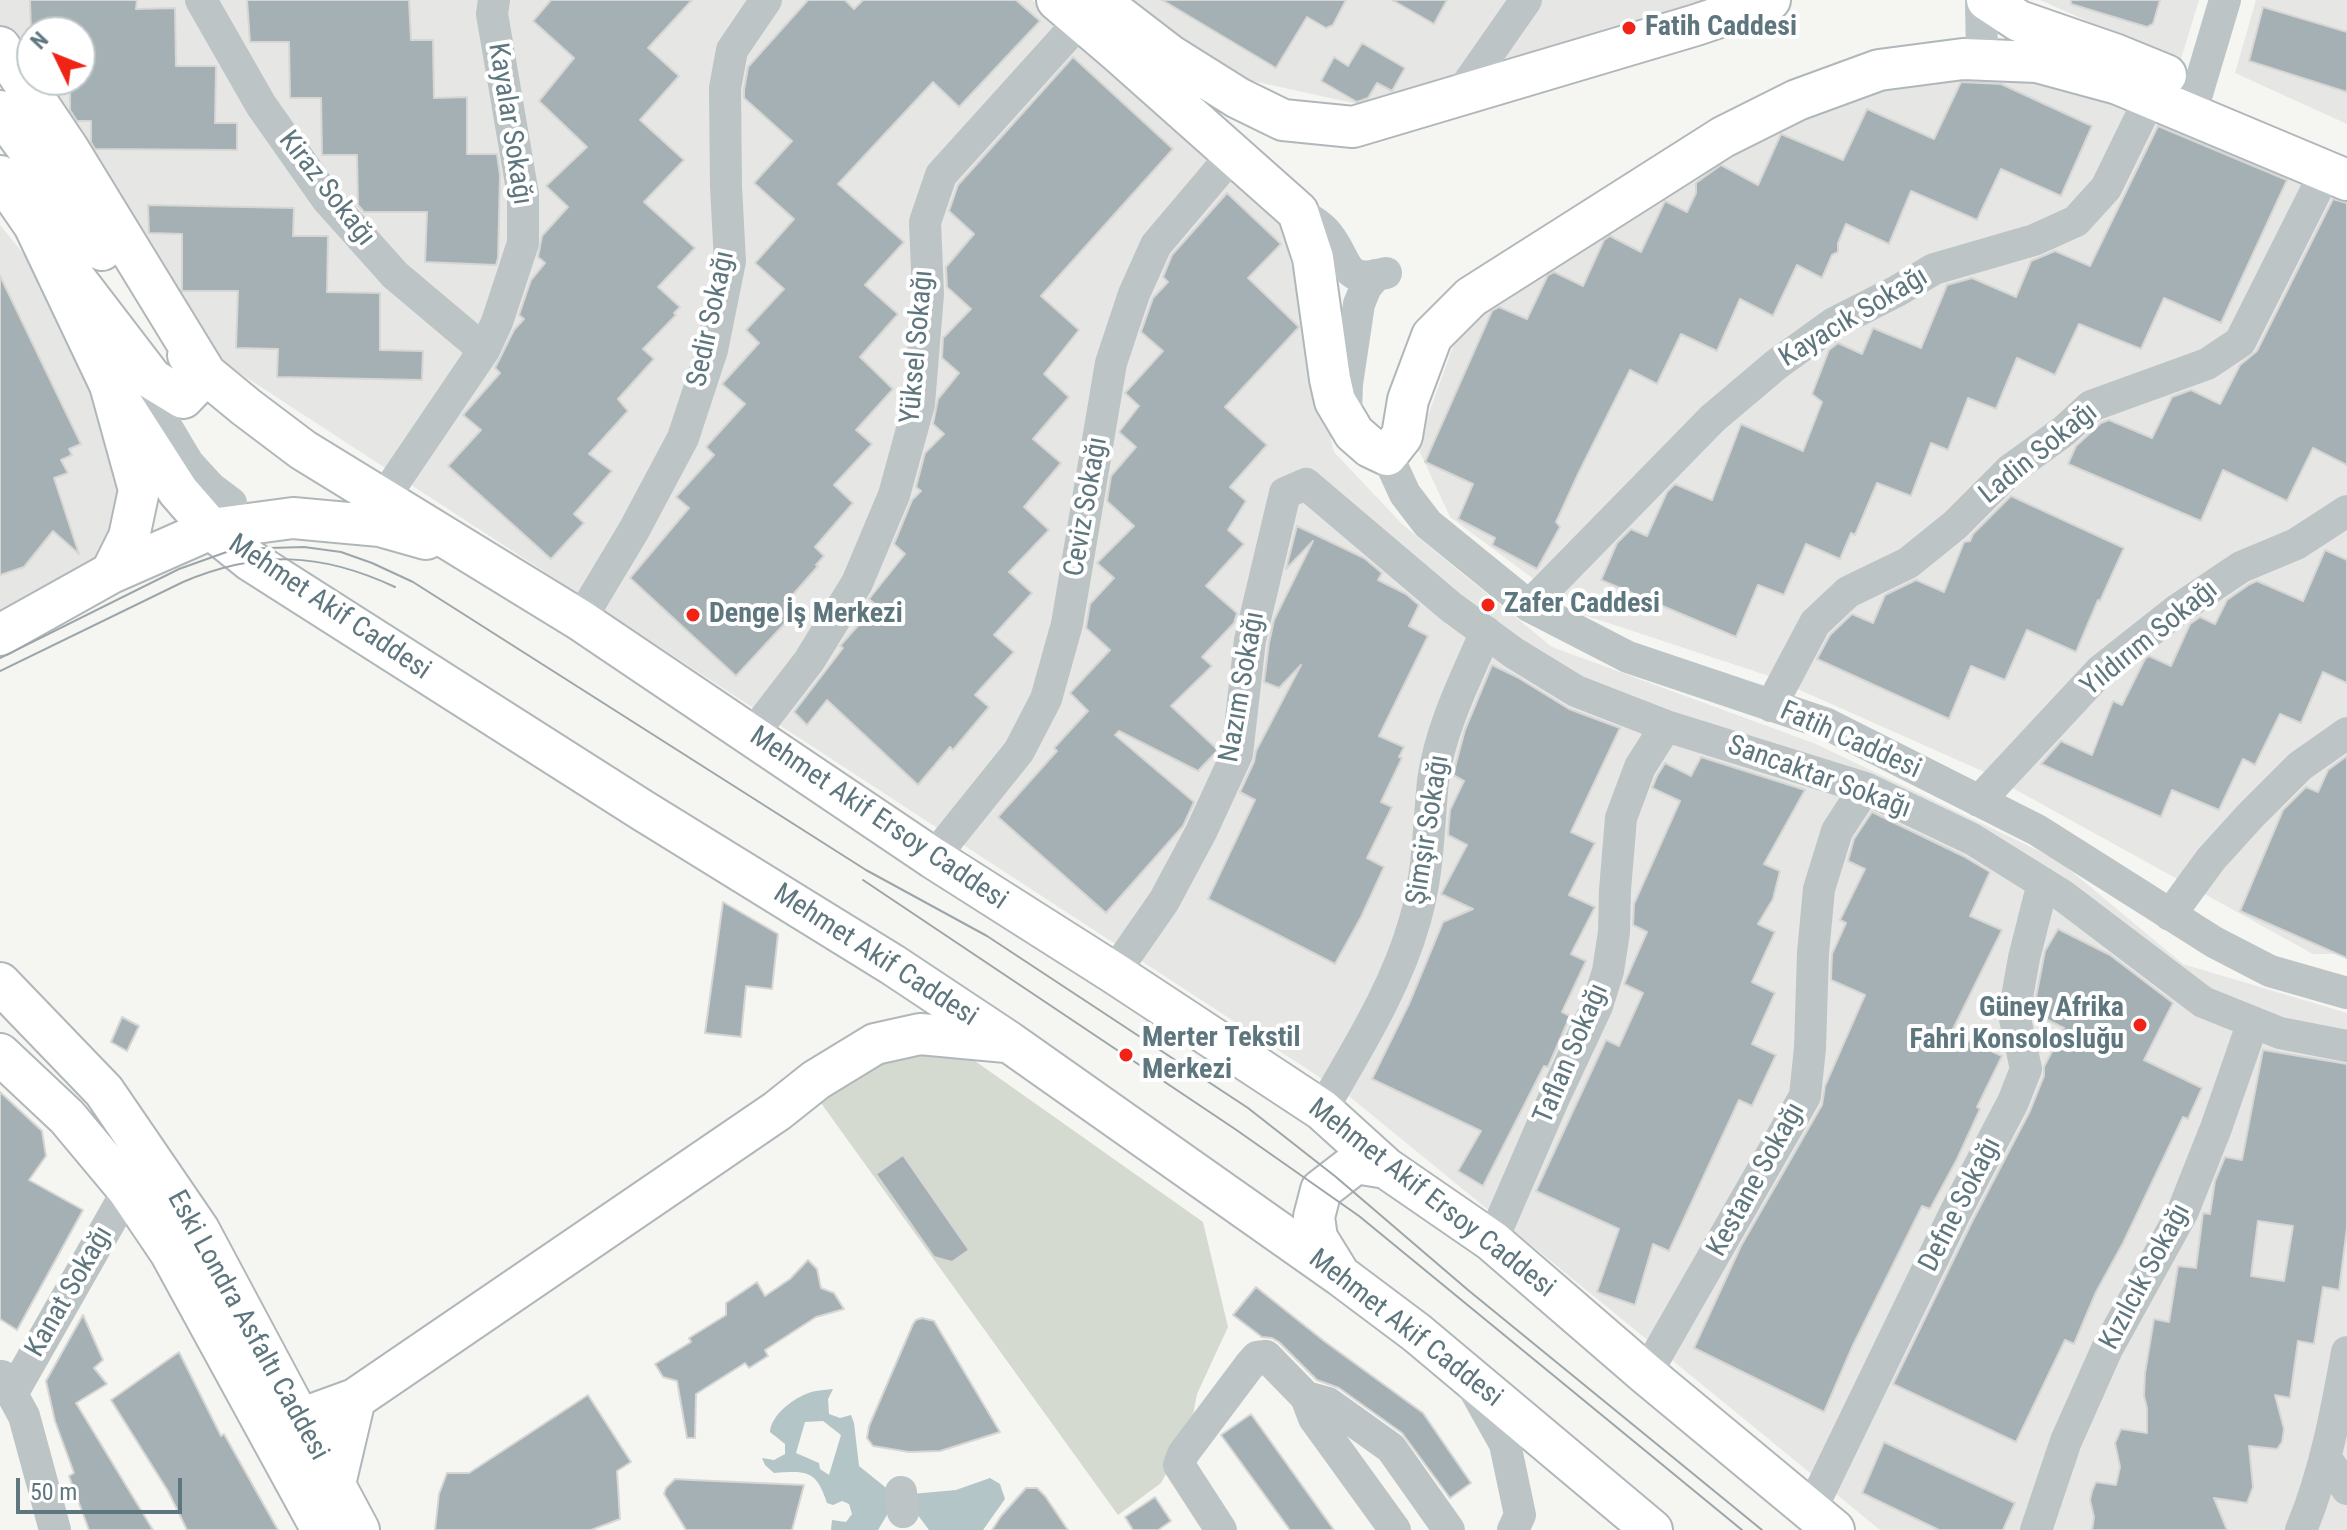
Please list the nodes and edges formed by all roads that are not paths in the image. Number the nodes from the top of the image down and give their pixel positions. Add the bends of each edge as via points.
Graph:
1 (201, 0) edge
2 (494, 0) edge
3 (766, 0) edge
4 (1526, 0) edge
5 (1770, 0) edge
6 (1984, 0) edge
7 (2225, 0) edge
8 (1079, 7) edge
9 (0, 47) edge
10 (1982, 59) junction
11 (1459, 96) junction
12 (2150, 98) junction
13 (2194, 101) junction
14 (1269, 113) junction
15 (5, 119) edge
16 (1233, 154) junction
17 (2340, 167) edge
18 (0, 176) edge
19 (1298, 212) junction
20 (34, 225) junction
21 (484, 350) junction
22 (206, 374) junction
23 (110, 385) junction
24 (1346, 419) junction
25 (1387, 455) junction
26 (1306, 484) joint
27 (383, 499) junction
28 (2347, 511) edge
29 (221, 516) junction
30 (468, 551) junction
31 (111, 573) junction
32 (1529, 606) junction
33 (580, 620) junction
34 (1486, 632) junction
35 (0, 635) edge
36 (1771, 706) junction
37 (1666, 726) junction
38 (2347, 733) edge
39 (752, 735) junction
40 (1865, 788) junction
41 (1979, 801) junction
42 (933, 858) junction
43 (2043, 883) junction
44 (2170, 915) junction
45 (1114, 973) junction
46 (0, 983) edge
47 (2347, 993) edge
48 (2253, 1022) junction
49 (1009, 1042) junction
50 (2347, 1046) edge
51 (0, 1054) edge
52 (1322, 1110) junction
53 (1386, 1168) junction
54 (128, 1190) junction
55 (1492, 1241) junction
56 (1341, 1276) junction
57 (2347, 1352) edge
58 (1466, 1373) junction
59 (1646, 1374) junction
60 (6, 1384) edge
61 (1306, 1397) junction
62 (355, 1399) junction
63 (261, 1418) junction
64 (300, 1419) junction
65 (2325, 1457) junction
66 (335, 1484) junction
67 (2347, 1489) edge
68 (1822, 1521) edge
69 (55, 1530) edge
70 (322, 1530) edge
71 (359, 1530) edge
72 (1221, 1530) edge
73 (1395, 1530) edge
74 (1449, 1530) edge
75 (1513, 1530) edge
76 (1652, 1530) edge
77 (2036, 1530) edge
78 (2301, 1530) edge

1 - 21 street, Kiraz Sokağı via 261,105 327,199 395,275
2 - 21 street, Kayalar Sokağı via 492,14 523,195 523,243
3 - 33 street, Sedir Sokağı via 732,50 725,88 730,261 712,350 683,438
4 - 11 street
5 - 11 main road
6 - 10 street
6 - 13 main road via 2019,21 2117,55
7 - 13 street
8 - 14 main road
8 - 16 main road
8 - 39 street, Yüksel Sokağı via 941,175 925,222 928,294 919,404 894,495 857,583 809,661
9 - 22 main road, Mehmet Akif Ersoy Caddesi
10 - 12 main road via 2037,62
10 - 25 main road via 1879,70 1797,100 1723,137 1471,297 1432,336 1408,400 1402,436
11 - 14 main road via 1353,127 1283,120
12 - 13 main road
12 - 32 street, Kayacık Sokağı via 2106,188 2076,221 2034,240 1934,269 1834,323 1713,418
13 - 17 main road
14 - 16 main road via 1249,124
15 - 22 main road via 151,315
16 - 19 main road
16 - 42 street, Ceviz Sokağı via 1156,245 1134,294 1111,363 1067,624 1046,699 1019,751
17 - 36 street, Ladin Sokağı via 2240,342 2207,364 2091,406 2010,470 1908,563 1848,592 1815,623
18 - 20 main road
19 - 24 main road via 1313,258 1335,401
19 - 24 street via 1329,235 1349,270 1363,276 1381,274 1366,287 1359,304
20 - 22 main road via 152,379 183,398
20 - 23 main road
21 - 27 street, Kayalar Sokağı
22 - 27 main road, Mehmet Akif Ersoy Caddesi via 303,450
23 - 29 main road, Mehmet Akif Caddesi via 178,491
23 - 31 main road via 139,490 129,537
24 - 25 main road via 1354,433
25 - 32 street, Fatih Caddesi via 1405,494 1428,524
26 - 34 street, Sancaktar Sokağı
26 - 45 street, Nazım Sokağı via 1285,493 1250,640 1237,754 1164,901
27 - 30 main road, Mehmet Akif Ersoy Caddesi
28 - 41 street, Yıldırım Sokağı via 2296,544 2241,567 2177,610 2101,670
29 - 30 main road via 380,526
29 - 31 main road
29 - 49 main road, Mehmet Akif Caddesi via 251,561
30 - 33 main road, Mehmet Akif Ersoy Caddesi
31 - 35 main road
32 - 36 street, Fatih Caddesi via 1628,657
33 - 39 main road, Mehmet Akif Ersoy Caddesi
34 - 37 street, Sancaktar Sokağı via 1576,691
34 - 52 street, Şimşir Sokağı via 1450,713 1434,779 1428,863 1415,921 1386,996
36 - 41 street, Fatih Caddesi via 1827,724
37 - 40 street, Sancaktar Sokağı
37 - 55 street, Taflan Sokağı via 1640,767 1621,818 1614,932 1597,1006
38 - 44 street via 2300,766 2250,816
39 - 42 main road, Mehmet Akif Ersoy Caddesi
40 - 43 street, Sancaktar Sokağı via 1972,839
40 - 59 street, Kestane Sokağı via 1837,831 1819,889 1805,1096
41 - 44 street, Fatih Caddesi via 2037,830
42 - 45 main road, Mehmet Akif Ersoy Caddesi
43 - 48 street, Sancaktar Sokağı via 2203,1002
43 - 68 street, Defne Sokağı via 2014,1014 2026,1069 1955,1213
44 - 47 street, Fatih Caddesi via 2270,971
45 - 52 main road, Mehmet Akif Ersoy Caddesi
46 - 64 main road, Eski Londra Asfaltı Caddesi via 104,1091 199,1230
48 - 50 street, Sancaktar Sokağı
48 - 77 street, Kızılcık Sokağı via 2183,1211 2107,1349 2066,1441
49 - 56 main road, Mehmet Akif Caddesi
49 - 62 main road via 920,1034 875,1044
51 - 54 main road, Eski Londra Asfaltı Caddesi via 67,1117
52 - 53 main road, Mehmet Akif Ersoy Caddesi
53 - 55 main road, Mehmet Akif Ersoy Caddesi
53 - 56 main road via 1356,1163 1321,1190 1314,1217 1317,1238
54 - 60 street, Kanat Sokağı
54 - 63 main road, Eski Londra Asfaltı Caddesi via 170,1252
55 - 59 main road, Mehmet Akif Ersoy Caddesi
56 - 58 main road, Mehmet Akif Caddesi
57 - 65 street
58 - 75 street via 1505,1444 1520,1515
58 - 76 main road, Mehmet Akif Caddesi
59 - 68 main road, Mehmet Akif Ersoy Caddesi
60 - 69 street via 24,1416
61 - 72 street via 1266,1356 1257,1357 1183,1454 1181,1472
61 - 73 street via 1314,1418
61 - 74 street via 1328,1403 1391,1448
62 - 64 main road
62 - 66 main road
63 - 64 main road
63 - 70 main road, Eski Londra Asfaltı Caddesi
64 - 66 main road, Eski Londra Asfaltı Caddesi
65 - 67 street
65 - 78 street
66 - 71 main road, Eski Londra Asfaltı Caddesi

